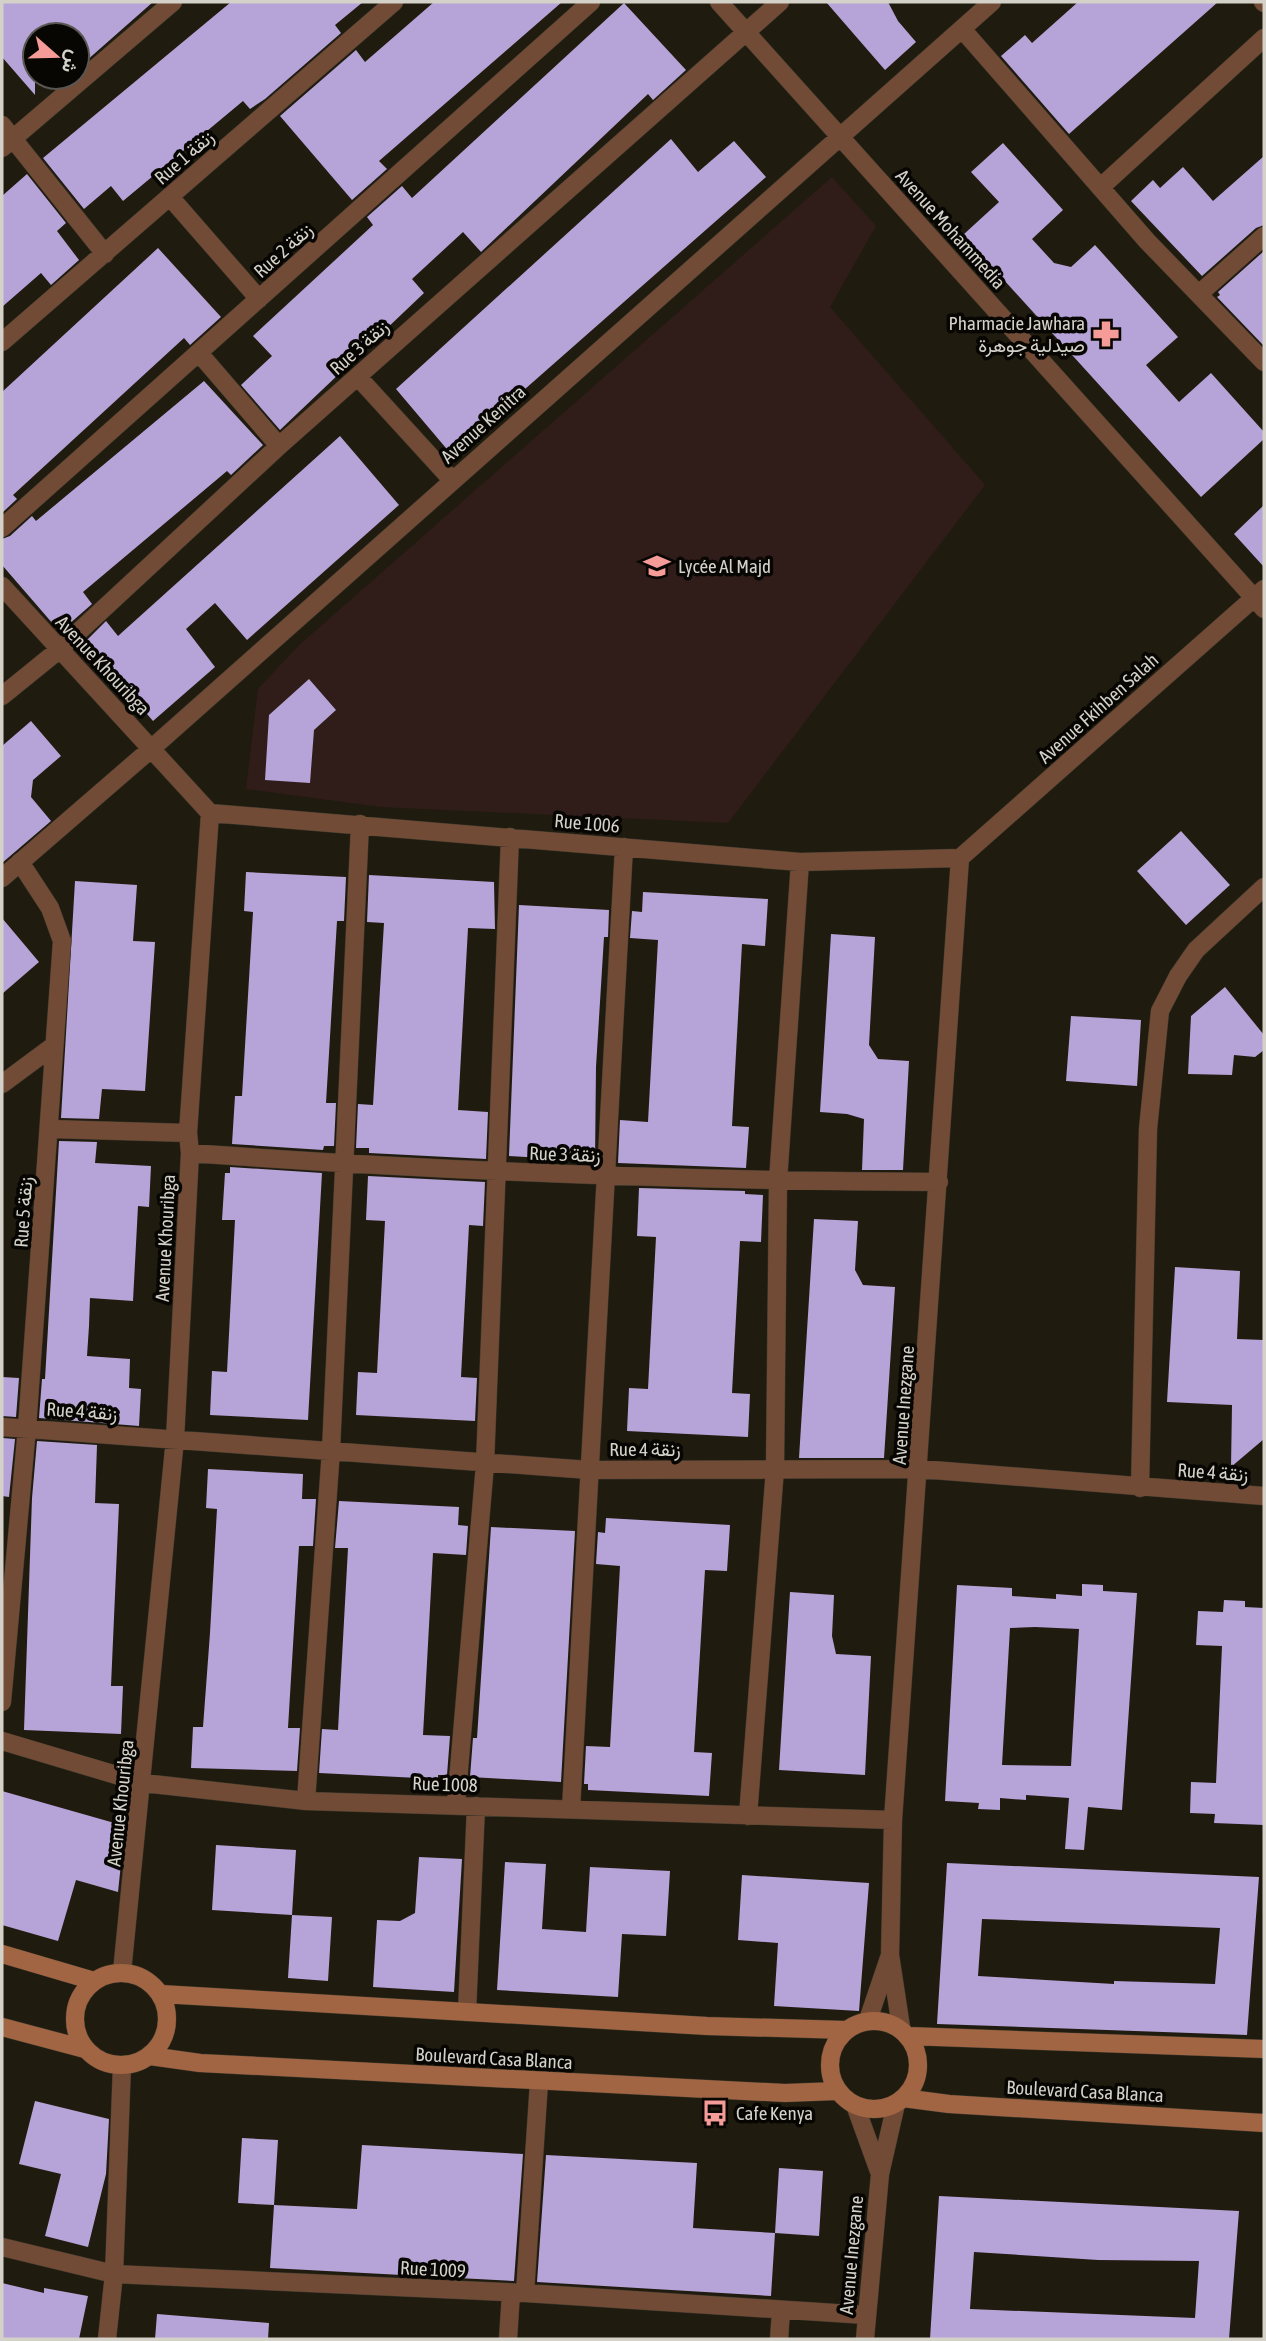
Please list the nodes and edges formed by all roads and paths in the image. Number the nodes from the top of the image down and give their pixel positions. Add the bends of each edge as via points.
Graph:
1 (173, 2) edge
2 (394, 2) edge
3 (591, 2) edge
4 (719, 2) edge
5 (780, 2) edge
6 (992, 2) edge
7 (962, 29) junction
8 (746, 32) junction
9 (1264, 38) edge
10 (2, 125) edge
11 (840, 136) junction
12 (8, 144) edge
13 (1102, 186) junction
14 (170, 197) junction
15 (1264, 236) edge
16 (106, 254) junction
17 (1200, 293) junction
18 (259, 299) junction
19 (2, 342) edge
20 (199, 353) junction
21 (1264, 362) edge
22 (358, 377) junction
23 (279, 446) junction
24 (452, 480) junction
25 (2, 528) edge
26 (2, 586) edge
27 (1261, 598) edge
28 (60, 649) junction
29 (2, 696) edge
30 (151, 749) junction
31 (210, 813) junction
32 (360, 824) junction
33 (510, 837) junction
34 (624, 847) junction
35 (960, 858) junction
36 (20, 862) junction
37 (800, 862) junction
38 (2, 877) edge
39 (1264, 887) edge
40 (52, 1047) junction
41 (2, 1084) edge
42 (51, 1129) junction
43 (188, 1133) junction
44 (190, 1153) junction
45 (344, 1164) junction
46 (495, 1173) junction
47 (604, 1176) junction
48 (778, 1181) junction
49 (939, 1182) junction
50 (2, 1427) edge
51 (27, 1428) junction
52 (176, 1439) junction
53 (331, 1450) junction
54 (485, 1464) junction
55 (775, 1469) junction
56 (920, 1469) junction
57 (589, 1470) junction
58 (1140, 1488) junction
59 (1264, 1496) edge
60 (2, 1702) edge
61 (2, 1741) edge
62 (144, 1783) junction
63 (306, 1801) junction
64 (456, 1805) junction
65 (476, 1806) junction
66 (571, 1810) junction
67 (748, 1816) junction
68 (893, 1819) junction
69 (2, 1955) edge
70 (890, 1955) junction
71 (122, 1972) junction
72 (94, 1981) junction
73 (162, 1994) junction
74 (467, 2012) junction
75 (869, 2020) junction
76 (2, 2027) edge
77 (846, 2030) junction
78 (905, 2032) junction
79 (86, 2049) junction
80 (1264, 2049) edge
81 (150, 2056) junction
82 (122, 2065) junction
83 (539, 2082) junction
84 (837, 2091) junction
85 (900, 2101) junction
86 (855, 2105) junction
87 (1264, 2123) edge
88 (880, 2174) junction
89 (2, 2247) edge
90 (114, 2274) junction
91 (518, 2293) junction
92 (781, 2311) junction
93 (866, 2315) junction
94 (107, 2339) edge
95 (508, 2339) edge
96 (779, 2339) edge
97 (865, 2339) edge

1 - 12 street
2 - 14 street, Rue 1 زنقة
3 - 18 street, Rue 2 زنقة
4 - 8 street, Avenue Mohammedia
5 - 8 street
6 - 7 street, Avenue Kenitra
7 - 11 street, Avenue Kenitra
7 - 13 street
8 - 11 street, Avenue Mohammedia
8 - 22 street, Rue 3 زنقة
9 - 13 street
10 - 12 street
11 - 24 street, Avenue Kenitra
11 - 27 street, Avenue Mohammedia
12 - 16 street
13 - 17 street via 1147,241
14 - 16 street, Rue 1 زنقة
14 - 18 street
15 - 17 street
16 - 19 street, Rue 1 زنقة
17 - 21 street
18 - 20 street, Rue 2 زنقة
20 - 23 street
20 - 25 street, Rue 2 زنقة
22 - 23 street, Rue 3 زنقة
22 - 24 street
23 - 28 street, Rue 3 زنقة
24 - 30 street, Avenue Kenitra
26 - 28 street, Avenue Khouribga
27 - 35 street, Avenue Fkihben Salah
28 - 29 street, Rue 3 زنقة
28 - 30 street, Avenue Khouribga
30 - 31 street, Avenue Khouribga
30 - 36 street, Avenue Kenitra
31 - 32 street, Rue 1006
31 - 43 street, Avenue Khouribga
32 - 33 street, Rue 1006
32 - 45 street
33 - 34 street, Rue 1006
33 - 46 street
34 - 37 street, Rue 1006
34 - 47 street
35 - 37 street, Rue 1006
35 - 49 street, Avenue Inezgane
36 - 38 street, Avenue Kenitra
36 - 40 street, Rue 5 زنقة via 50,908 62,941
37 - 48 street
39 - 58 street via 1196,950 1160,1011 1148,1129
40 - 41 street
40 - 42 street, Rue 5 زنقة
42 - 43 street
42 - 51 street, Rue 5 زنقة
43 - 44 street, Avenue Khouribga
44 - 45 street, Rue 3 زنقة
44 - 52 street, Avenue Khouribga
45 - 46 street, Rue 3 زنقة
45 - 53 street
46 - 47 street, Rue 3 زنقة
46 - 54 street
47 - 48 street, Rue 3 زنقة
47 - 57 street
48 - 49 street, Rue 3 زنقة
48 - 55 street
49 - 56 street, Avenue Inezgane
50 - 51 street, Rue 4 زنقة
51 - 52 street, Rue 4 زنقة
51 - 60 street, Rue 5 زنقة
52 - 53 street, Rue 4 زنقة
52 - 62 street, Avenue Khouribga
53 - 54 street, Rue 4 زنقة
53 - 63 street
54 - 57 street, Rue 4 زنقة
54 - 64 street
55 - 56 street, Rue 4 زنقة
55 - 57 street, Rue 4 زنقة
55 - 67 street
56 - 58 street, Rue 4 زنقة
56 - 68 street, Avenue Inezgane
57 - 66 street
58 - 59 street, Rue 4 زنقة
61 - 62 street, Rue 1008
62 - 63 street, Rue 1008
62 - 71 street, Avenue Khouribga
63 - 64 street, Rue 1008
64 - 65 street, Rue 1008
65 - 66 street, Rue 1008
65 - 74 street
66 - 67 street, Rue 1008
67 - 68 street, Rue 1008
68 - 70 street, Avenue Inezgane
69 - 72 main road
70 - 75 street
70 - 78 street
71 - 72 main road
71 - 73 main road via 145,1978
72 - 79 main road via 83,1992 75,2021
73 - 74 main road
73 - 81 main road via 167,2027
74 - 77 main road
75 - 77 main road
75 - 78 main road via 891,2022
76 - 79 main road
77 - 84 main road via 830,2059
78 - 80 main road
78 - 85 main road via 919,2062 913,2088
79 - 82 main road via 108,2063
81 - 82 main road
81 - 83 main road, Boulevard Casa Blanca via 200,2063
82 - 90 street
83 - 84 main road, Boulevard Casa Blanca via 785,2093
83 - 91 street
84 - 86 main road
85 - 86 main road via 876,2109
85 - 87 main road, Boulevard Casa Blanca
85 - 88 street, Avenue Inezgane
86 - 88 street
88 - 93 street, Avenue Inezgane
89 - 90 street, Rue 1009
90 - 91 street, Rue 1009
90 - 94 street
91 - 92 street, Rue 1009
91 - 95 street
92 - 93 street, Rue 1009
92 - 96 street
93 - 97 street, Avenue Inezgane

